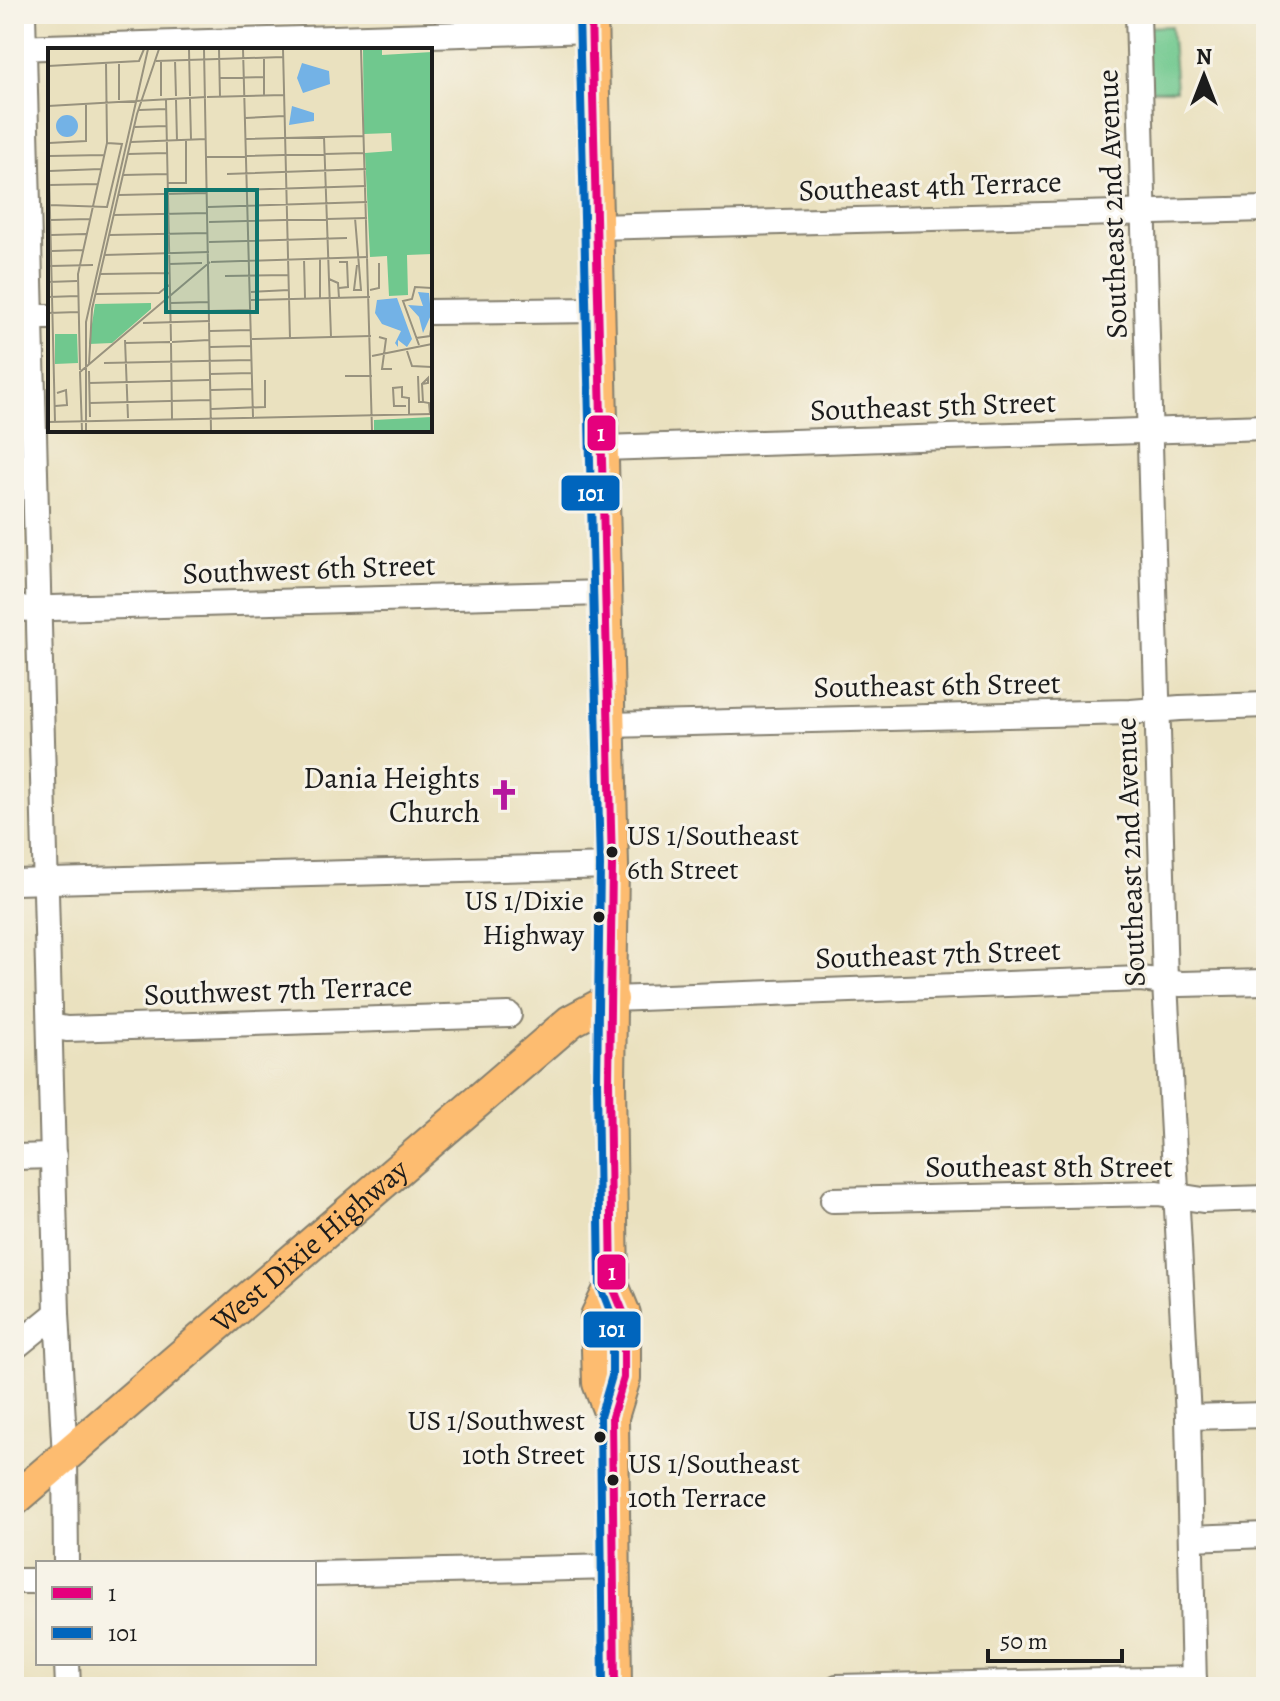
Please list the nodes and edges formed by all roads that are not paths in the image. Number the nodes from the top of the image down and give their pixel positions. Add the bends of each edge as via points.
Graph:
1 (23, 14) edge
2 (1138, 14) edge
3 (591, 22) edge
4 (19, 48) edge
5 (1266, 209) edge
6 (1144, 213) junction
7 (596, 227) junction
8 (598, 310) junction
9 (432, 312) edge
10 (32, 317) edge
11 (1266, 427) edge
12 (1150, 431) junction
13 (602, 448) junction
14 (605, 593) junction
15 (26, 609) edge
16 (1266, 705) edge
17 (1158, 710) junction
18 (609, 725) junction
19 (612, 866) junction
20 (46, 881) junction
21 (14, 882) edge
22 (1165, 982) junction
23 (1266, 982) edge
24 (612, 999) junction
25 (507, 1015) dead end
26 (50, 1026) junction
27 (54, 1156) junction
28 (14, 1157) edge
29 (1176, 1196) junction
30 (1266, 1198) edge
31 (833, 1200) dead end
32 (57, 1313) junction
33 (14, 1348) edge
34 (1266, 1415) edge
35 (1188, 1417) junction
36 (65, 1457) junction
37 (14, 1500) edge
38 (1266, 1535) edge
39 (1191, 1538) junction
40 (66, 1561) edge
41 (614, 1567) junction
42 (316, 1574) edge
43 (14, 1581) edge
44 (36, 1581) edge
45 (67, 1665) edge
46 (1194, 1683) edge
47 (68, 1687) edge
48 (615, 1687) edge
49 (837, 1687) edge

1 - 4 street
2 - 6 street, Southeast 2nd Avenue
3 - 4 street
3 - 7 main road
4 - 10 street
5 - 6 street, Southeast 4th Terrace
6 - 7 street, Southeast 4th Terrace
6 - 12 street, Southeast 2nd Avenue
7 - 8 main road
8 - 9 street
8 - 13 main road
10 - 15 street
11 - 12 street, Southeast 5th Street
12 - 13 street, Southeast 5th Street
12 - 17 street, Southeast 2nd Avenue
13 - 14 main road
14 - 15 street, Southwest 6th Street
14 - 18 main road
15 - 20 street
16 - 17 street, Southeast 6th Street
17 - 18 street, Southeast 6th Street
17 - 22 street, Southeast 2nd Avenue
18 - 19 main road
19 - 20 street
19 - 24 main road
20 - 21 street
20 - 26 street
22 - 23 street, Southeast 7th Street
22 - 24 street, Southeast 7th Street via 1126,979
22 - 29 street, Southeast 2nd Avenue
24 - 36 main road, West Dixie Highway via 571,1021
24 - 41 main road via 612,1285 597,1316 599,1383 612,1417
25 - 26 street, Southwest 7th Terrace
26 - 27 street
27 - 28 street
27 - 32 street
29 - 30 street, Southeast 8th Street
29 - 31 street, Southeast 8th Street
29 - 35 street, Southeast 2nd Avenue
32 - 33 street
32 - 36 street
34 - 35 street
35 - 39 street, Southeast 2nd Avenue
36 - 37 main road, West Dixie Highway
36 - 40 street
38 - 39 street
39 - 46 street, Southeast 2nd Avenue
41 - 42 street
41 - 48 main road
43 - 44 street
45 - 47 street
46 - 49 street

